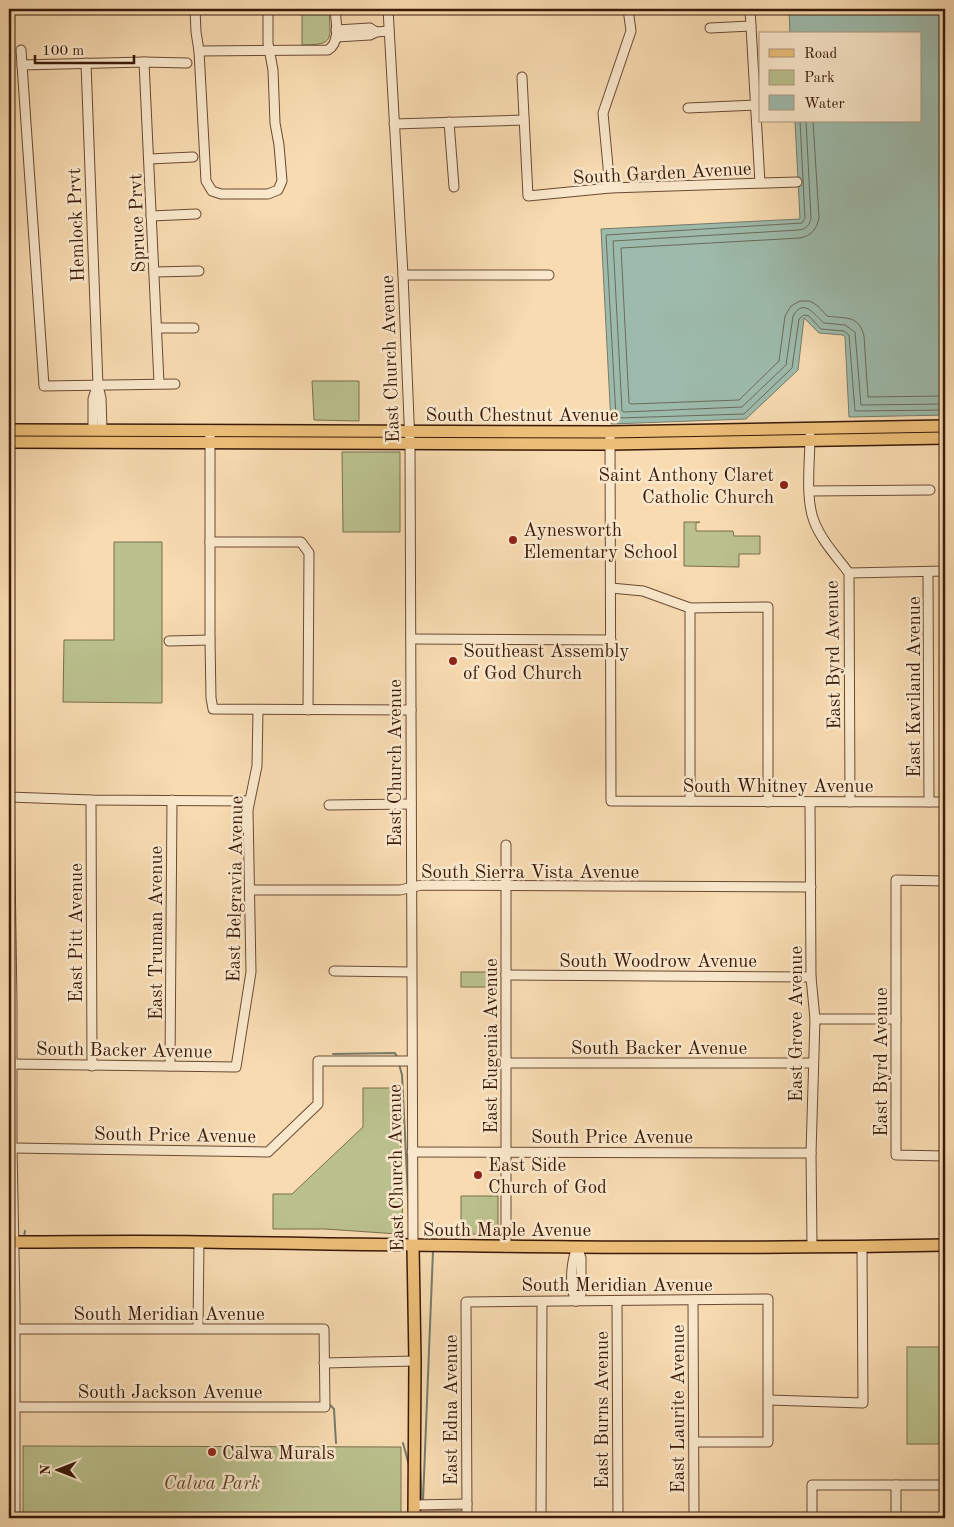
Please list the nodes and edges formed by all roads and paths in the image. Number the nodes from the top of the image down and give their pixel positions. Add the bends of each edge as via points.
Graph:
1 (196, 9) edge
2 (268, 9) edge
3 (335, 9) edge
4 (388, 9) edge
5 (628, 9) edge
6 (750, 9) edge
7 (751, 26) junction
8 (710, 28) dead end
9 (389, 31) junction
10 (336, 33) junction
11 (21, 50) dead end
12 (269, 51) junction
13 (199, 52) junction
14 (144, 62) junction
15 (86, 63) junction
16 (187, 63) dead end
17 (22, 65) junction
18 (522, 77) dead end
19 (756, 105) junction
20 (688, 108) dead end
21 (524, 120) junction
22 (449, 122) junction
23 (394, 124) junction
24 (193, 157) dead end
25 (150, 159) junction
26 (797, 182) dead end
27 (760, 183) junction
28 (454, 187) dead end
29 (610, 188) junction
30 (196, 214) dead end
31 (151, 216) junction
32 (199, 271) dead end
33 (154, 272) junction
34 (403, 275) junction
35 (550, 275) dead end
36 (157, 328) junction
37 (194, 328) dead end
38 (159, 383) junction
39 (175, 384) dead end
40 (98, 386) junction
41 (945, 426) edge
42 (810, 428) junction
43 (98, 430) junction
44 (210, 430) junction
45 (409, 432) junction
46 (610, 432) junction
47 (9, 433) edge
48 (945, 438) edge
49 (810, 441) junction
50 (210, 443) junction
51 (410, 444) junction
52 (611, 444) junction
53 (930, 490) dead end
54 (810, 491) junction
55 (210, 542) junction
56 (945, 571) edge
57 (928, 572) junction
58 (848, 573) junction
59 (611, 588) junction
60 (690, 608) junction
61 (411, 639) junction
62 (210, 640) junction
63 (611, 640) junction
64 (169, 641) dead end
65 (308, 710) junction
66 (411, 710) junction
67 (258, 711) junction
68 (9, 797) edge
69 (91, 800) junction
70 (172, 800) junction
71 (690, 801) junction
72 (249, 802) junction
73 (768, 802) junction
74 (810, 802) junction
75 (850, 802) junction
76 (930, 802) junction
77 (945, 802) edge
78 (412, 804) junction
79 (329, 805) dead end
80 (506, 845) dead end
81 (945, 881) edge
82 (506, 886) junction
83 (811, 887) junction
84 (411, 888) junction
85 (250, 890) junction
86 (334, 971) dead end
87 (411, 972) junction
88 (506, 975) junction
89 (811, 978) junction
90 (815, 1019) junction
91 (896, 1019) junction
92 (411, 1061) junction
93 (506, 1063) junction
94 (813, 1063) junction
95 (12, 1064) junction
96 (92, 1066) junction
97 (170, 1066) junction
98 (236, 1067) joint
99 (12, 1148) junction
100 (412, 1152) junction
101 (506, 1153) junction
102 (811, 1153) junction
103 (945, 1156) edge
104 (11, 1242) edge
105 (199, 1242) junction
106 (945, 1245) edge
107 (413, 1246) junction
108 (506, 1246) junction
109 (812, 1246) junction
110 (577, 1247) junction
111 (862, 1247) junction
112 (693, 1300) junction
113 (576, 1301) junction
114 (466, 1302) joint
115 (542, 1302) junction
116 (617, 1302) junction
117 (198, 1328) junction
118 (14, 1329) junction
119 (415, 1361) junction
120 (324, 1363) junction
121 (768, 1400) junction
122 (15, 1407) junction
123 (695, 1442) junction
124 (896, 1485) junction
125 (945, 1485) edge
126 (467, 1504) junction
127 (414, 1513) edge
128 (467, 1517) edge
129 (15, 1518) edge
130 (541, 1518) edge
131 (618, 1518) edge
132 (694, 1518) edge
133 (812, 1518) edge
134 (896, 1518) edge

1 - 13 street
2 - 12 street
3 - 10 street
4 - 9 street, East Church Avenue
5 - 29 street via 631,31 603,113
6 - 7 street
7 - 8 street
7 - 19 street
9 - 10 street via 370,36
9 - 23 street, East Church Avenue
10 - 12 street via 335,44 328,50
11 - 17 street
12 - 13 street
12 - 13 street via 282,181 278,190 268,194 221,194 212,191 206,181
14 - 15 street
14 - 16 street
14 - 25 street, Spruce Prvt
15 - 17 street
15 - 40 street, Hemlock Prvt
17 - 40 street via 44,386
18 - 21 street
19 - 20 street
19 - 27 street
21 - 22 street
21 - 29 street, South Garden Avenue via 528,196
22 - 23 street
22 - 28 street
23 - 34 street, East Church Avenue
24 - 25 street
25 - 31 street, Spruce Prvt
26 - 27 street, South Garden Avenue
27 - 29 street, South Garden Avenue
30 - 31 street
31 - 33 street, Spruce Prvt
32 - 33 street
33 - 36 street, Spruce Prvt
34 - 35 street
34 - 45 street, East Church Avenue
36 - 37 street
36 - 38 street, Spruce Prvt
38 - 39 street
38 - 40 street
40 - 43 street, Hemlock Prvt via 101,398
41 - 42 main road, South Chestnut Avenue
42 - 46 main road, South Chestnut Avenue
42 - 49 street, East Byrd Avenue
43 - 44 main road, South Chestnut Avenue
43 - 47 main road, South Chestnut Avenue
44 - 45 main road, South Chestnut Avenue
44 - 50 street
45 - 46 main road, South Chestnut Avenue
45 - 51 street, East Church Avenue
46 - 52 street
47 - 50 main road, South Chestnut Avenue
47 - 68 street
48 - 49 main road, South Chestnut Avenue
49 - 52 main road, South Chestnut Avenue
49 - 54 street, East Byrd Avenue
50 - 51 main road, South Chestnut Avenue
50 - 55 street
51 - 52 main road, South Chestnut Avenue
51 - 61 street, East Church Avenue
52 - 59 street
53 - 54 street
54 - 58 street, East Byrd Avenue via 814,522
55 - 62 street
55 - 65 street via 301,542 309,553
56 - 57 street
57 - 58 street
57 - 76 street, East Kaviland Avenue
58 - 75 street, East Byrd Avenue
59 - 60 street via 642,591
59 - 63 street
60 - 71 street
60 - 73 street via 768,607
61 - 63 street
61 - 66 street, East Church Avenue
62 - 64 street
62 - 67 street via 213,709
63 - 71 street, South Whitney Avenue via 610,801
65 - 66 street
65 - 67 street
66 - 78 street, East Church Avenue
67 - 72 street, East Belgravia Avenue via 257,766
68 - 69 street
68 - 95 street
69 - 70 street
69 - 96 street, East Pitt Avenue
70 - 72 street
70 - 97 street, East Truman Avenue
71 - 73 street, South Whitney Avenue
72 - 85 street, East Belgravia Avenue
73 - 74 street, South Whitney Avenue
74 - 75 street, South Whitney Avenue
74 - 83 street, East Grove Avenue
75 - 76 street, South Whitney Avenue
76 - 77 street, South Whitney Avenue
78 - 79 street
78 - 84 street, East Church Avenue
80 - 82 street, East Eugenia Avenue
81 - 91 street, East Byrd Avenue via 896,880
82 - 83 street, South Sierra Vista Avenue
82 - 84 street, South Sierra Vista Avenue via 422,885
82 - 88 street, East Eugenia Avenue
83 - 89 street, East Grove Avenue
84 - 85 street, South Sierra Vista Avenue
84 - 87 street, East Church Avenue
85 - 98 street, East Belgravia Avenue via 251,972
86 - 87 street
87 - 92 street, East Church Avenue
88 - 89 street, South Woodrow Avenue
88 - 93 street, East Eugenia Avenue
89 - 90 street, East Grove Avenue
90 - 91 street
90 - 94 street, East Grove Avenue
91 - 103 street, East Byrd Avenue via 896,1155
92 - 99 street, South Price Avenue via 318,1060 318,1104 268,1152
92 - 100 street, East Church Avenue
93 - 94 street, South Backer Avenue
93 - 101 street, East Eugenia Avenue
94 - 102 street, East Grove Avenue
95 - 96 street, South Backer Avenue
95 - 99 street
96 - 97 street, South Backer Avenue
97 - 98 street, South Backer Avenue
99 - 104 street
100 - 101 street, South Price Avenue
100 - 107 street, East Church Avenue
101 - 102 street, South Price Avenue
101 - 108 street, East Eugenia Avenue
102 - 109 street, East Grove Avenue
104 - 105 main road, South Maple Avenue
104 - 118 street
105 - 107 main road, South Maple Avenue
105 - 117 street
106 - 111 main road, South Maple Avenue
107 - 108 main road, South Maple Avenue
107 - 119 main road, East Church Avenue
108 - 110 main road, South Maple Avenue
109 - 110 main road, South Maple Avenue
109 - 111 main road, South Maple Avenue
110 - 113 street via 581,1258 581,1294
111 - 121 street via 863,1403
112 - 116 street, South Meridian Avenue
112 - 121 street, South Meridian Avenue via 768,1299
112 - 123 street, East Laurite Avenue
113 - 115 street, South Meridian Avenue
113 - 116 street, South Meridian Avenue
114 - 115 street, South Meridian Avenue
114 - 126 street, East Edna Avenue
115 - 130 street
116 - 131 street, East Burns Avenue
117 - 118 street, South Meridian Avenue
117 - 120 street, South Meridian Avenue via 324,1329
118 - 122 street
119 - 120 street
119 - 127 main road, East Church Avenue
120 - 122 street, South Jackson Avenue via 325,1407
121 - 123 street via 768,1442
122 - 129 street
123 - 132 street, East Laurite Avenue
124 - 125 street
124 - 133 street via 812,1485
124 - 134 street
126 - 127 street
126 - 128 street, East Edna Avenue
127 - 128 street

